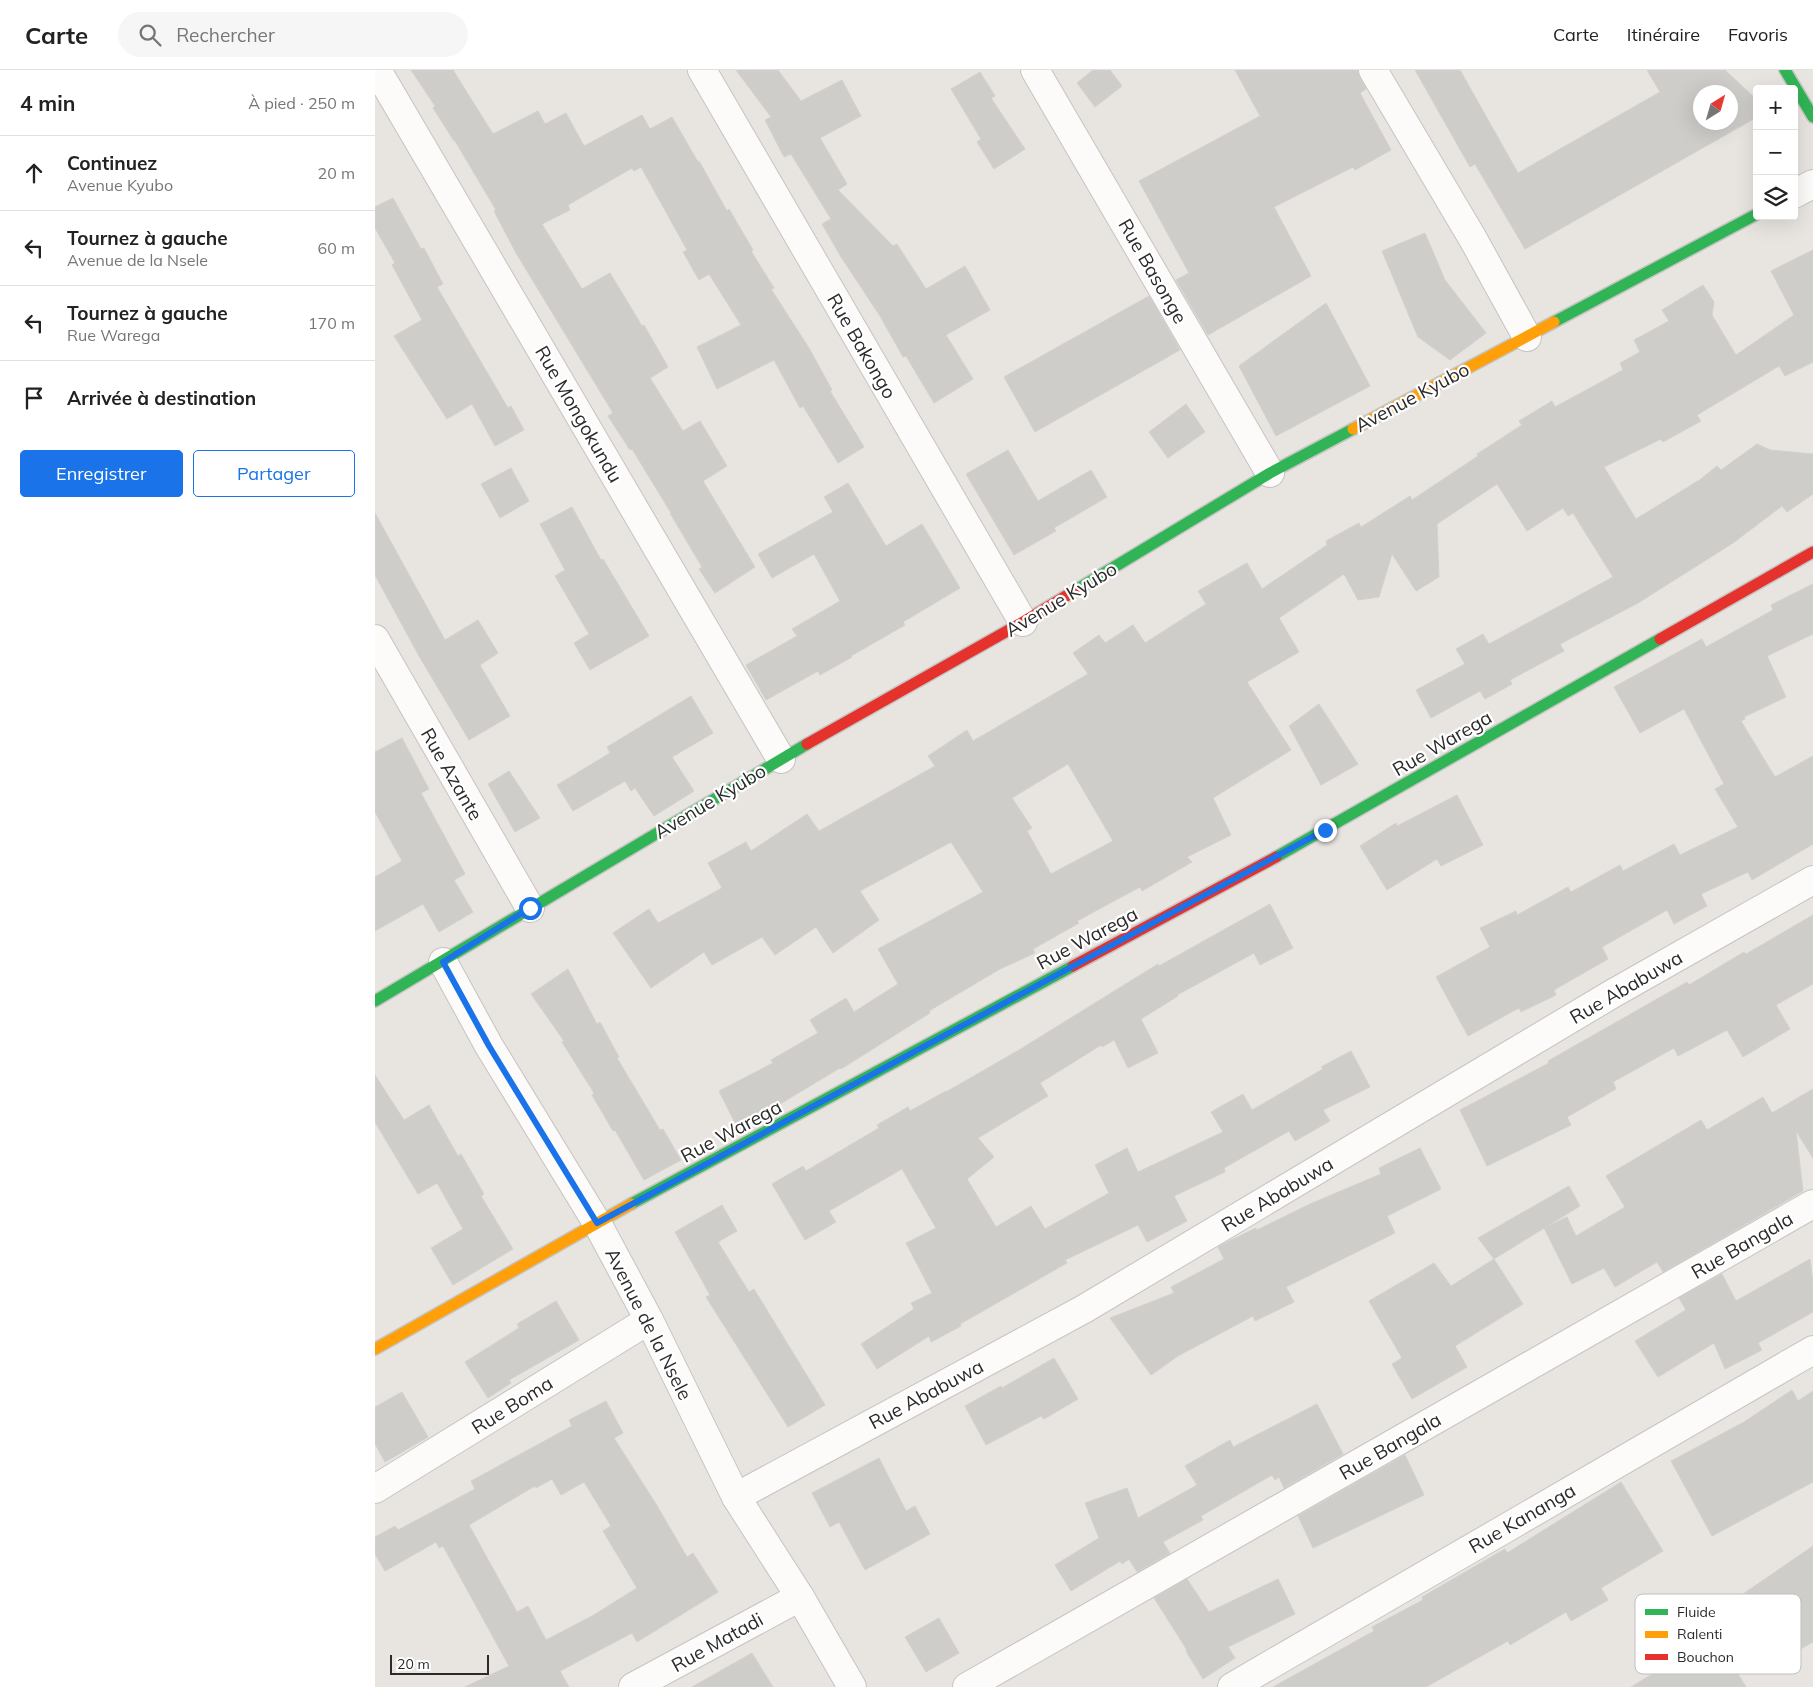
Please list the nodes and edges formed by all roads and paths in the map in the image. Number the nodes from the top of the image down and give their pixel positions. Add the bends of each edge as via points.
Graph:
1 (377, 70) edge
2 (702, 70) edge
3 (1035, 70) edge
4 (1373, 70) edge
5 (1785, 70) edge
6 (1813, 117) edge
7 (1813, 184) edge
8 (1798, 192) edge
9 (1753, 216) edge
10 (1527, 337) junction
11 (1270, 473) junction
12 (1813, 552) edge
13 (1023, 622) junction
14 (375, 639) edge
15 (781, 759) junction
16 (1813, 880) edge
17 (530, 908) junction
18 (443, 962) junction
19 (375, 1001) edge
20 (1813, 1204) edge
21 (597, 1223) junction
22 (649, 1320) junction
23 (375, 1349) edge
24 (1813, 1350) edge
25 (375, 1489) edge
26 (736, 1497) junction
27 (800, 1596) junction
28 (633, 1687) edge
29 (852, 1687) edge
30 (967, 1687) edge
31 (1232, 1687) edge

1 - 15 street, Rue Mongokundu
2 - 13 street, Rue Bakongo
3 - 11 street, Rue Basonge
4 - 10 street
5 - 6 street
7 - 8 street
9 - 10 street, Avenue Kyubo
10 - 11 street, Avenue Kyubo
11 - 13 street, Avenue Kyubo
12 - 21 street, Rue Warega via 1325,830
13 - 15 street, Avenue Kyubo
14 - 17 street, Rue Azante
15 - 17 street, Avenue Kyubo
16 - 26 street, Rue Ababuwa via 1612,994 1084,1309
17 - 18 street, Avenue Kyubo
18 - 19 street, Avenue Kyubo
18 - 21 street, Avenue de la Nsele via 489,1046
20 - 30 street, Rue Bangala
21 - 22 street, Avenue de la Nsele
21 - 23 street, Rue Warega
22 - 25 street, Rue Boma
22 - 26 street, Avenue de la Nsele
24 - 31 street, Rue Kananga
26 - 27 street, Avenue de la Nsele
27 - 28 street, Rue Matadi
27 - 29 street, Avenue de la Nsele

